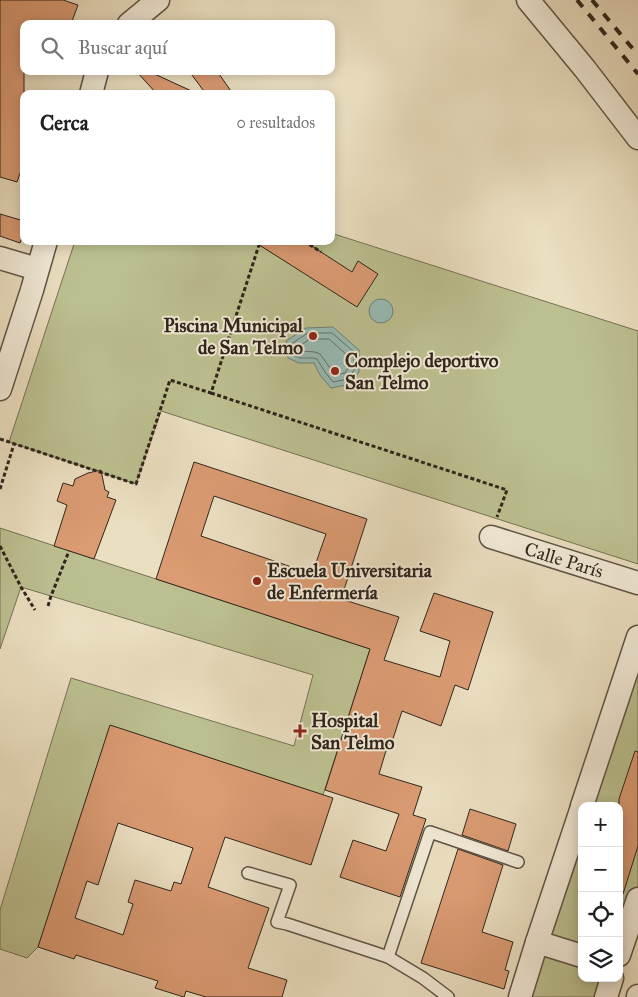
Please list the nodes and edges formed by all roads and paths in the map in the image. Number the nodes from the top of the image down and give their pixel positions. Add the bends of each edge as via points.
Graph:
1 (158, 0) edge
2 (528, 0) edge
3 (134, 20) edge
4 (96, 75) edge
5 (91, 90) edge
6 (638, 138) edge
7 (45, 245) edge
8 (259, 245) edge
9 (310, 245) edge
10 (321, 252) dead end
11 (0, 258) edge
12 (37, 269) junction
13 (0, 389) edge
14 (212, 393) junction
15 (0, 439) edge
16 (14, 444) junction
17 (0, 489) edge
18 (491, 537) joint
19 (0, 546) edge
20 (69, 551) dead end
21 (638, 583) edge
22 (48, 606) dead end
23 (34, 610) dead end
24 (638, 637) edge
25 (583, 802) edge
26 (578, 818) edge
27 (518, 862) dead end
28 (248, 872) dead end
29 (638, 899) edge
30 (537, 942) junction
31 (623, 943) edge
32 (578, 955) edge
33 (388, 957) junction
34 (611, 982) edge
35 (448, 997) edge
36 (520, 997) edge
37 (606, 997) edge

1 - 3 street
2 - 6 street
4 - 5 street
7 - 12 street
8 - 14 path
9 - 10 path
11 - 12 street
12 - 13 street
14 - 16 path via 170,380 136,484
14 - 18 path via 507,490
15 - 16 path
16 - 17 path
18 - 21 street, Calle París
19 - 23 path
20 - 22 path
24 - 25 street
26 - 30 street
27 - 33 lane via 430,832
28 - 33 lane via 290,884 277,922
29 - 31 street
30 - 32 street
30 - 36 street
33 - 35 lane
34 - 37 street

